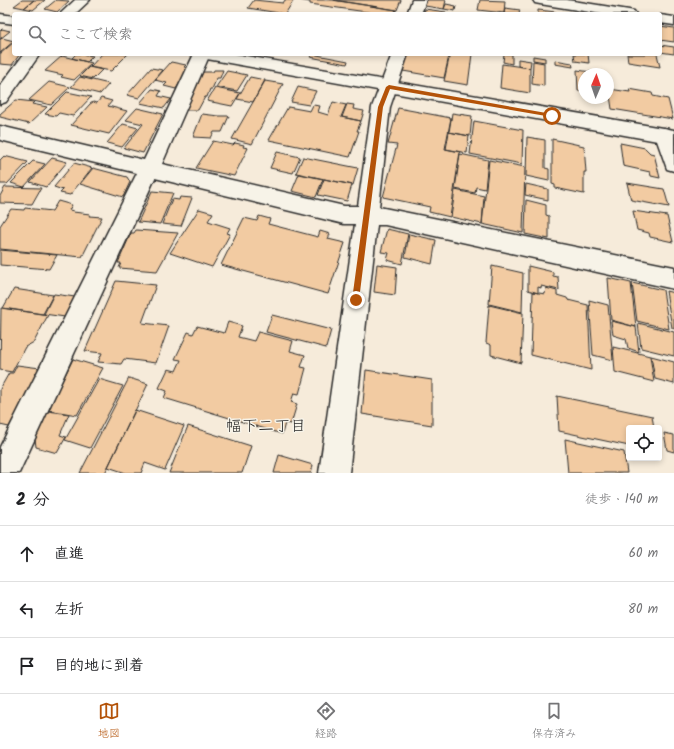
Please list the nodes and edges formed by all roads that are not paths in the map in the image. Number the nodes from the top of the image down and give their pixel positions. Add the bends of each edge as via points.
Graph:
1 (83, 0) edge
2 (419, 0) edge
3 (540, 0) edge
4 (69, 12) edge
5 (415, 12) edge
6 (616, 12) edge
7 (0, 18) edge
8 (662, 19) edge
9 (12, 20) edge
10 (674, 21) edge
11 (31, 56) edge
12 (201, 56) edge
13 (219, 56) edge
14 (399, 56) edge
15 (389, 87) junction
16 (0, 98) edge
17 (0, 133) edge
18 (669, 136) edge
19 (674, 164) edge
20 (150, 168) junction
21 (366, 216) junction
22 (674, 278) edge
23 (5, 471) edge
24 (334, 473) edge

1 - 4 street
2 - 5 street
3 - 6 street
7 - 9 street
8 - 10 street
11 - 16 street
12 - 20 street
13 - 15 street
14 - 15 street
15 - 18 street
15 - 21 street via 381,107
17 - 20 street
18 - 19 street
20 - 21 street via 344,215
20 - 23 street
21 - 22 street via 385,216
21 - 24 street

